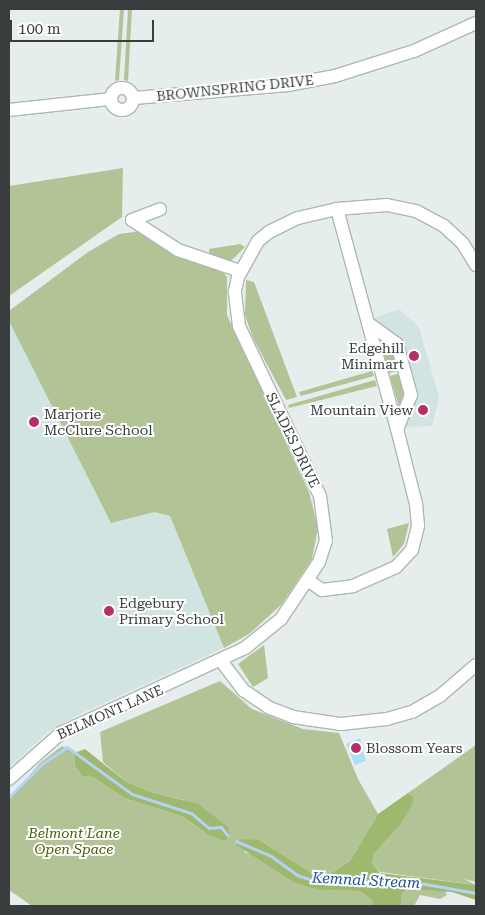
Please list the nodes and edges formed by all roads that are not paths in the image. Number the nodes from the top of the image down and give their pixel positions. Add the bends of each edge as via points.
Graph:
1 (476, 22) edge
2 (9, 110) edge
3 (160, 209) dead end
4 (337, 209) junction
5 (476, 265) edge
6 (240, 271) junction
7 (368, 322) junction
8 (397, 429) junction
9 (309, 581) junction
10 (222, 662) junction
11 (476, 665) edge
12 (9, 779) edge

1 - 2 street, BROWNSPRING DRIVE via 414,50 335,76 288,85 134,98 124,110 116,109 111,99
3 - 6 street via 132,220 178,250
4 - 5 street, SLADES DRIVE via 387,205 416,211 454,235
4 - 6 street, SLADES DRIVE via 298,218 269,232 247,257
4 - 7 street
6 - 9 street, SLADES DRIVE via 235,291 239,326 320,496 326,541
7 - 8 street
7 - 8 street via 397,344 411,395
8 - 9 street via 416,504 418,526 412,550 396,567 353,586 322,590
9 - 10 street, SLADES DRIVE via 281,619
10 - 11 street via 244,690 270,708 294,717 341,724 387,719 412,712 441,695
10 - 12 street, BELMONT LANE via 61,733

